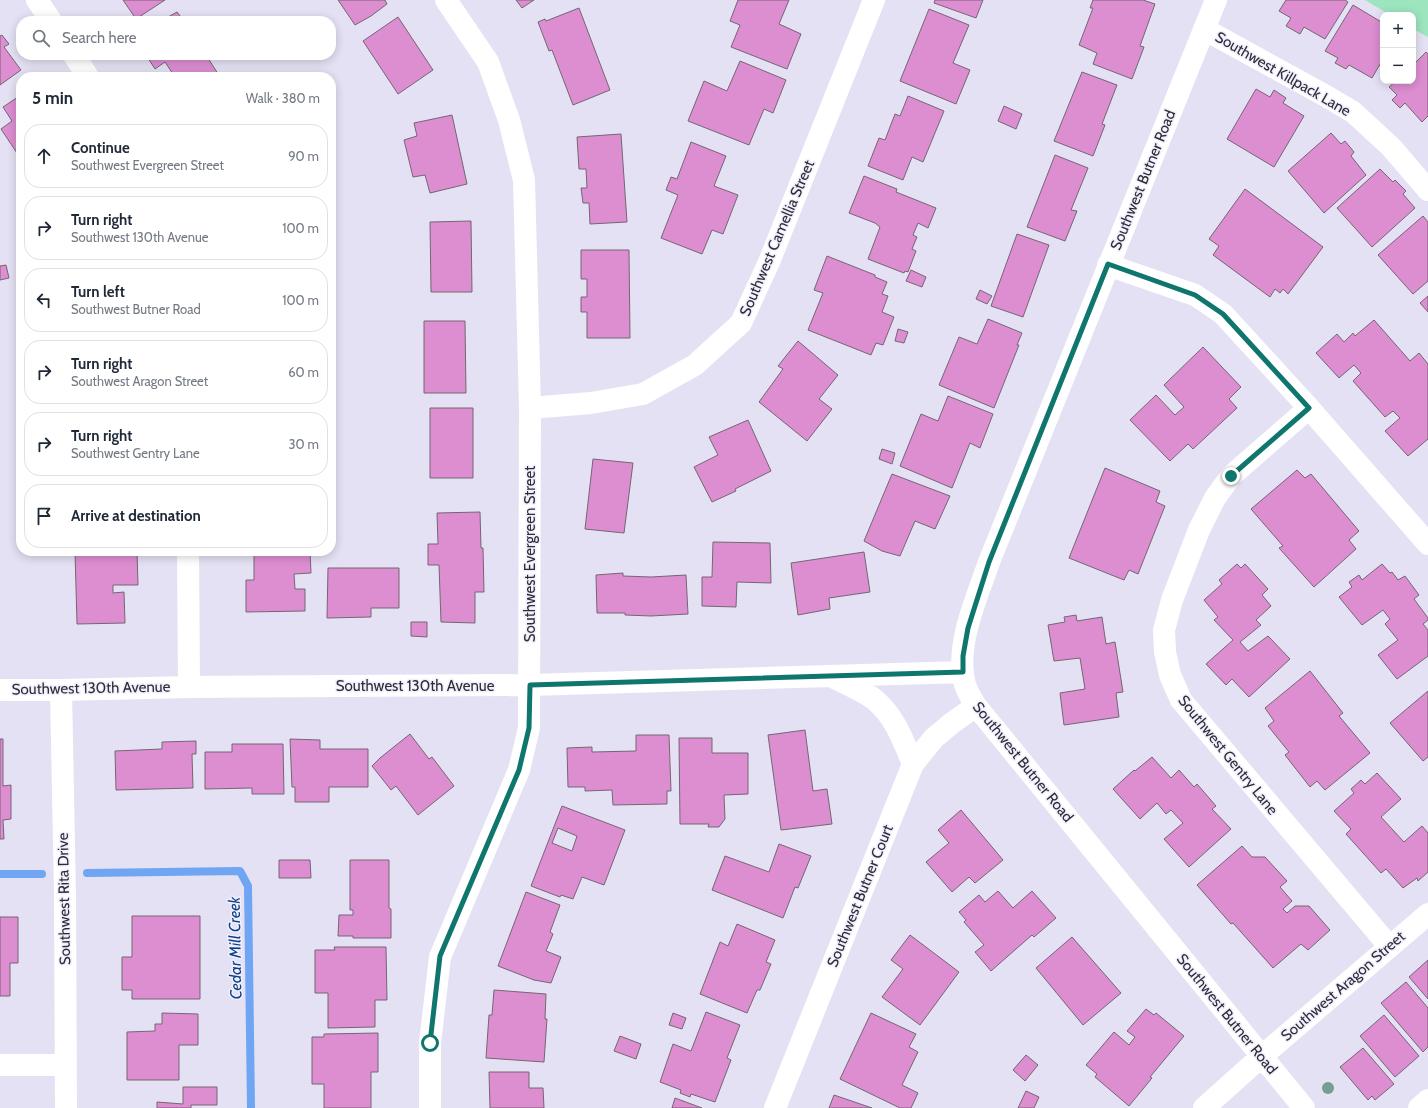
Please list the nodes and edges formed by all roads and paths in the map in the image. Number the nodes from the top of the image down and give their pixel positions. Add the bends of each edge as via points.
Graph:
1 (37, 0) edge
2 (446, 0) edge
3 (874, 0) edge
4 (1216, 0) edge
5 (48, 16) edge
6 (1204, 29) junction
7 (77, 60) edge
8 (85, 72) edge
9 (1428, 190) edge
10 (1108, 264) junction
11 (530, 408) junction
12 (1309, 408) junction
13 (1428, 544) edge
14 (188, 556) edge
15 (963, 672) junction
16 (830, 676) junction
17 (530, 685) junction
18 (189, 687) junction
19 (0, 690) edge
20 (61, 690) junction
21 (976, 706) junction
22 (913, 764) junction
23 (1428, 914) edge
24 (1388, 946) junction
25 (1262, 1056) junction
26 (66, 1065) junction
27 (0, 1066) edge
28 (1428, 1100) edge
29 (66, 1108) edge
30 (430, 1108) edge
31 (775, 1108) edge
32 (1204, 1108) edge
33 (1304, 1108) edge
34 (1419, 1108) edge

1 - 5 street
2 - 11 street, Southwest Evergreen Street via 488,62 509,120 524,180
3 - 11 street, Southwest Camellia Street via 769,262 741,323 695,365 643,394 591,403
4 - 6 street, Southwest Butner Road
6 - 9 street, Southwest Killpack Lane via 1353,112 1391,147
6 - 10 street, Southwest Butner Road
7 - 8 street
10 - 12 street via 1195,295 1223,314
10 - 15 street, Southwest Butner Road via 989,562 968,628
11 - 17 street, Southwest Evergreen Street
12 - 13 street
12 - 24 street, Southwest Gentry Lane via 1231,476 1215,498 1199,530 1172,600 1164,630 1165,652 1170,675 1181,700
14 - 18 street
15 - 16 street, Southwest 130th Avenue
15 - 21 street, Southwest Butner Road
16 - 17 street, Southwest 130th Avenue
16 - 22 street, Southwest 130th Avenue via 874,699 887,712 900,732
17 - 18 street, Southwest 130th Avenue
17 - 30 street, Southwest Evergreen Street via 529,728 519,770 440,956 430,1043
18 - 20 street, Southwest 130th Avenue
19 - 20 street, Southwest 130th Avenue
20 - 26 street, Southwest Rita Drive
21 - 22 street, Southwest Butner Court via 934,738
21 - 25 street, Southwest Butner Road
22 - 31 street, Southwest Butner Court
23 - 24 street, Southwest Aragon Street
24 - 25 street, Southwest Aragon Street
25 - 32 street, Southwest Aragon Street
25 - 33 street, Southwest Butner Road
26 - 27 street
26 - 29 street, Southwest Rita Drive
28 - 34 street

